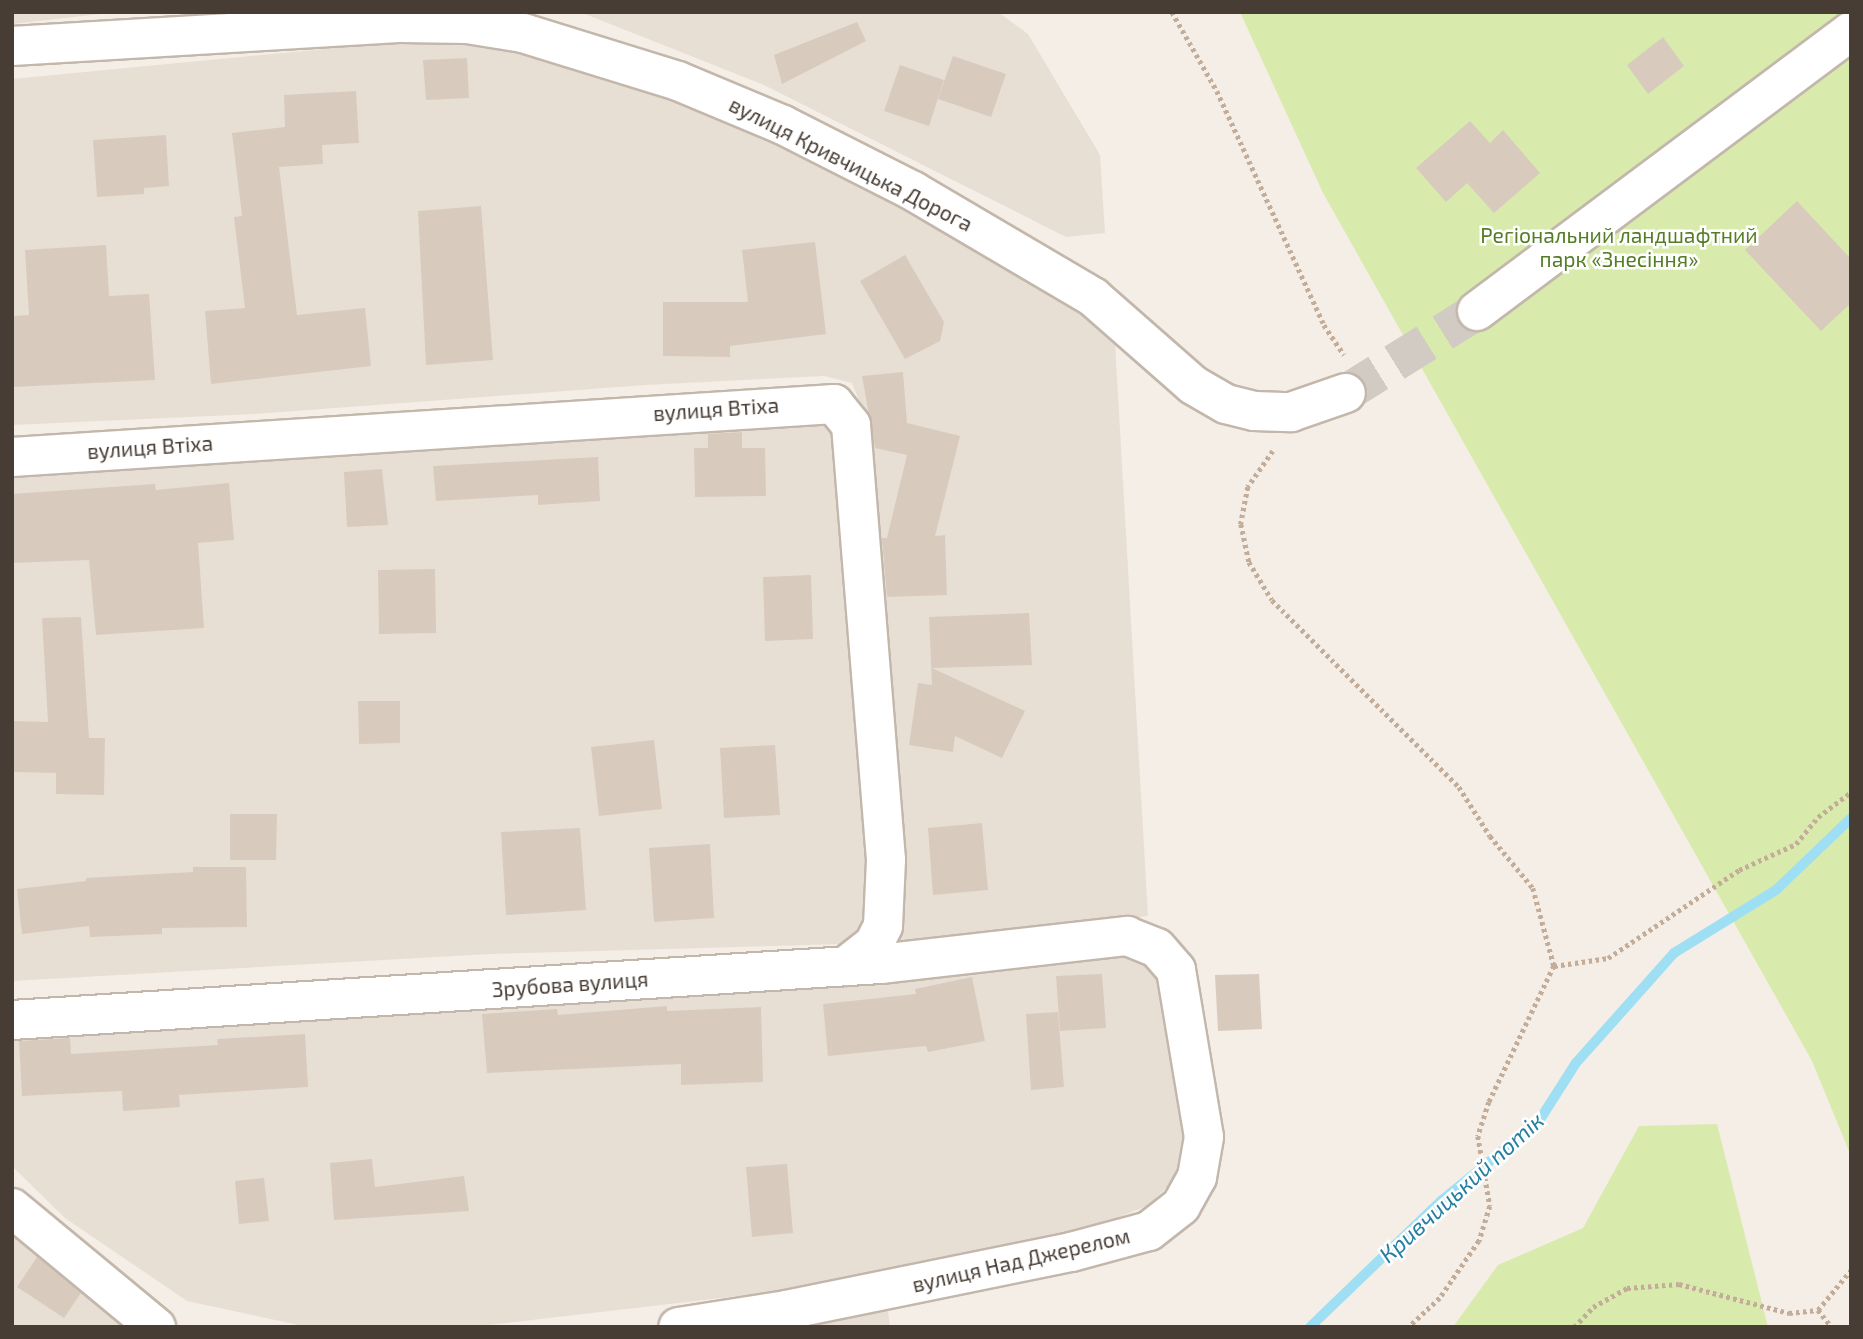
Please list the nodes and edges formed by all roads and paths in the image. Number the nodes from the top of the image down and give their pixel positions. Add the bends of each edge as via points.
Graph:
1 (1172, 12) edge
2 (1851, 30) edge
3 (12, 46) edge
4 (1477, 311) tunnel mouth
5 (1347, 376) joint
6 (1281, 446) dead end
7 (12, 457) edge
8 (1851, 792) edge
9 (1127, 936) joint
10 (846, 966) junction
11 (1554, 966) junction
12 (12, 1020) edge
13 (12, 1208) edge
14 (1851, 1270) edge
15 (1818, 1310) junction
16 (156, 1327) edge
17 (678, 1327) edge
18 (1409, 1327) edge
19 (1574, 1327) edge
20 (1832, 1327) edge

1 - 5 path via 1217,92
2 - 4 street
3 - 5 street, вулиця Кривчицька Дорога via 402,23 467,24 523,33 678,80 783,125 913,191 1093,297 1193,385 1226,404 1254,411 1291,412
6 - 11 path via 1270,453 1248,487 1241,524 1249,562 1272,600 1459,787 1490,836 1533,888
7 - 10 street, вулиця Втіха via 834,404 851,425 887,884 887,907 874,944
8 - 11 path via 1818,817 1796,844 1739,870 1608,958
9 - 10 street, Зрубова вулиця
9 - 17 street, вулиця Над Джерелом via 1157,948 1175,970 1188,1020 1204,1137 1197,1177 1181,1206 1149,1231 1071,1252 787,1310
10 - 12 street, Зрубова вулиця
11 - 18 path via 1489,1102 1478,1136 1490,1206 1479,1241 1440,1298
13 - 16 street
14 - 15 path
15 - 19 path via 1789,1313 1679,1284 1627,1288 1593,1307
15 - 20 path

